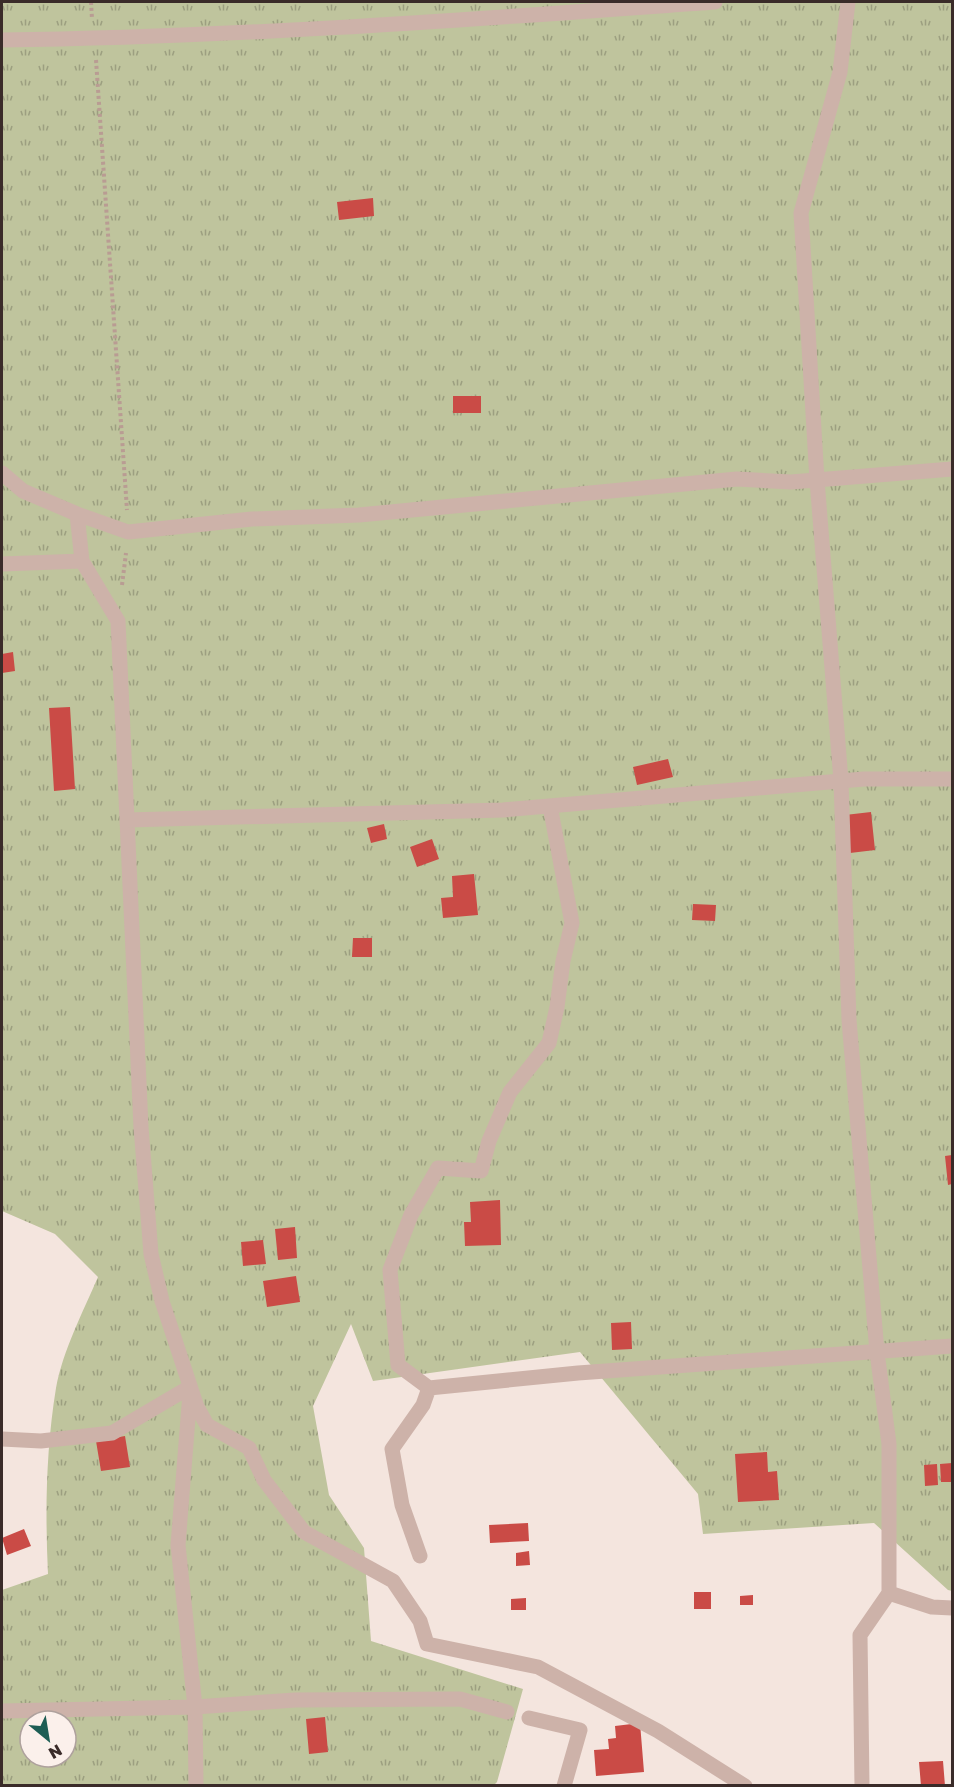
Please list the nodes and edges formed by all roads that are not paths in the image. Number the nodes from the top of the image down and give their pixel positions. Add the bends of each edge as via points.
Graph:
1 (715, 2) edge
2 (848, 2) edge
3 (2, 40) edge
4 (952, 468) edge
5 (2, 473) edge
6 (817, 480) junction
7 (77, 514) junction
8 (82, 561) junction
9 (2, 564) edge
10 (952, 779) edge
11 (841, 782) junction
12 (550, 806) junction
13 (127, 820) junction
14 (952, 1346) edge
15 (877, 1352) junction
16 (190, 1387) junction
17 (429, 1388) junction
18 (2, 1439) edge
19 (420, 1556) dead end
20 (889, 1593) junction
21 (952, 1608) edge
22 (195, 1707) junction
23 (2, 1711) edge
24 (507, 1712) dead end
25 (529, 1718) dead end
26 (196, 1785) edge
27 (564, 1785) edge
28 (745, 1785) edge
29 (862, 1785) edge

1 - 3 street via 421,24
2 - 6 street via 840,72 801,213
4 - 6 street
5 - 7 street via 23,491
6 - 7 street via 737,479 359,515 252,519 129,532
6 - 11 street
7 - 8 street
8 - 9 street
8 - 13 street via 118,621
10 - 11 street
11 - 12 street
11 - 15 street via 849,1020
12 - 13 street
12 - 17 street via 572,923 549,1043 510,1092 481,1171 438,1168 411,1215 390,1270 398,1365
13 - 16 street via 151,1254
14 - 15 street
15 - 17 street
15 - 20 street via 889,1444
16 - 18 street via 112,1433 41,1441
16 - 22 street via 178,1545
16 - 28 street via 207,1425 249,1448 264,1480 304,1532 393,1581 420,1621 428,1644 538,1667 658,1731
17 - 19 street via 423,1405 392,1449 402,1505
20 - 21 street via 932,1607
20 - 29 street via 860,1635
22 - 23 street
22 - 24 street via 296,1700 460,1699
22 - 26 street
25 - 27 street via 580,1730

